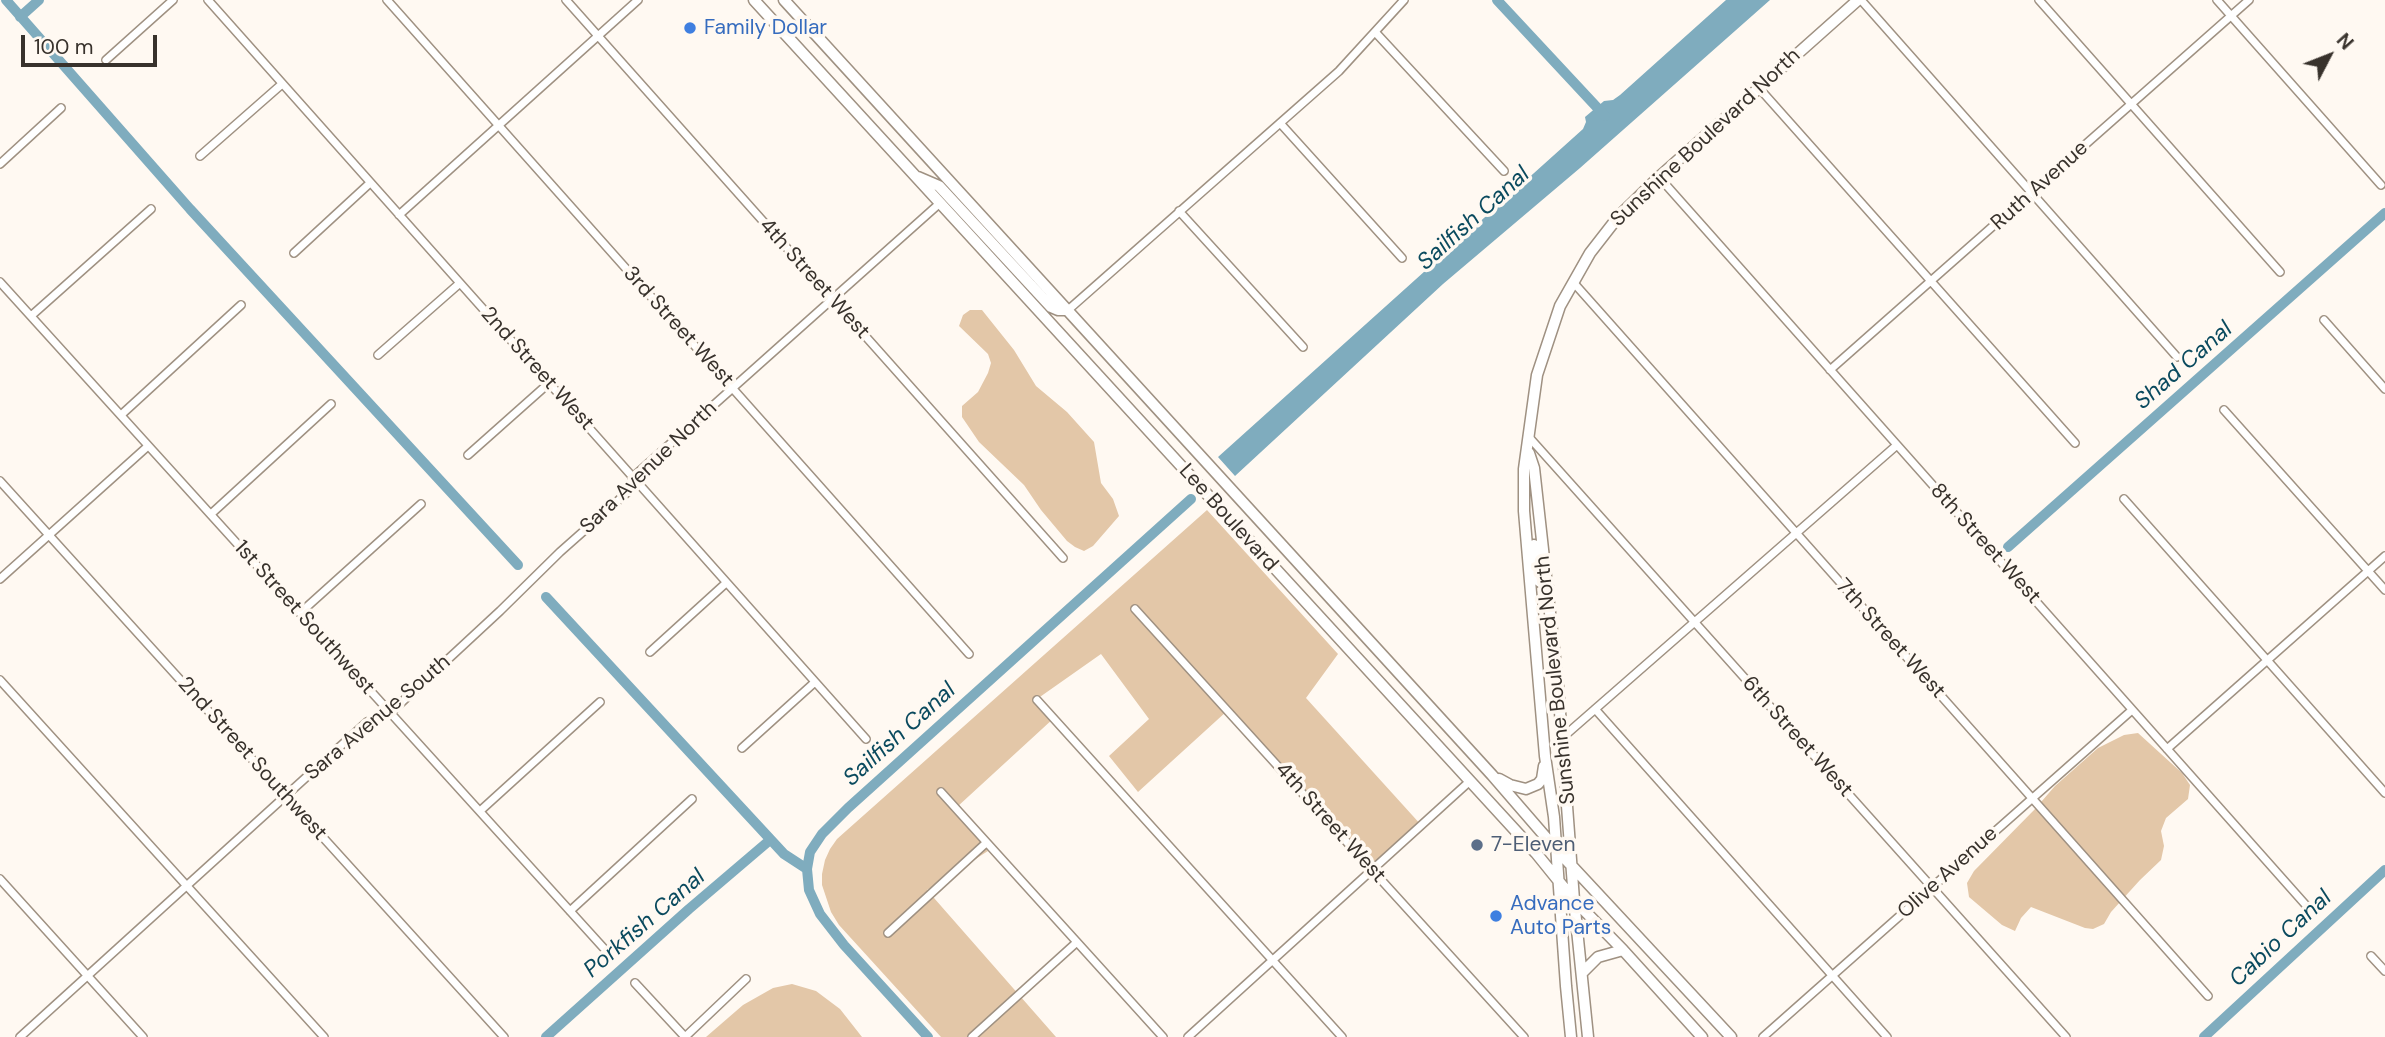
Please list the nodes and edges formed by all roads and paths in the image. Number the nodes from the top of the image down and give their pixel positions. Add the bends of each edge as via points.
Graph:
1 (173, 0) edge
2 (208, 0) edge
3 (387, 0) edge
4 (566, 0) edge
5 (638, 0) edge
6 (754, 0) edge
7 (784, 0) edge
8 (1404, 0) edge
9 (1859, 0) edge
10 (2039, 0) edge
11 (2217, 0) edge
12 (2249, 0) edge
13 (2231, 15) junction
14 (1376, 33) junction
15 (598, 36) junction
16 (106, 60) dead end
17 (282, 84) junction
18 (1759, 88) junction
19 (2131, 104) junction
20 (61, 108) dead end
21 (1280, 123) junction
22 (498, 124) junction
23 (200, 156) dead end
24 (0, 164) edge
25 (1504, 172) dead end
26 (915, 176) junction
27 (1659, 177) junction
28 (370, 183) junction
29 (2381, 185) dead end
30 (2032, 193) junction
31 (940, 204) junction
32 (151, 209) dead end
33 (1178, 211) junction
34 (399, 215) junction
35 (294, 253) dead end
36 (1402, 258) dead end
37 (2280, 272) dead end
38 (0, 282) edge
39 (1573, 282) junction
40 (1932, 282) junction
41 (460, 283) junction
42 (832, 299) junction
43 (241, 305) dead end
44 (1068, 310) junction
45 (31, 316) junction
46 (2324, 320) dead end
47 (1303, 347) dead end
48 (378, 355) dead end
49 (2177, 357) dead end
50 (1830, 370) junction
51 (549, 383) junction
52 (733, 388) junction
53 (2385, 389) edge
54 (331, 404) dead end
55 (2224, 410) dead end
56 (121, 415) junction
57 (1528, 436) junction
58 (2075, 443) dead end
59 (148, 446) junction
60 (1897, 446) junction
61 (1528, 450) junction
62 (468, 455) dead end
63 (633, 477) junction
64 (0, 481) edge
65 (2124, 499) dead end
66 (421, 504) dead end
67 (1524, 511) junction
68 (211, 514) junction
69 (1797, 534) junction
70 (49, 535) junction
71 (2385, 556) edge
72 (1063, 558) dead end
73 (547, 565) joint
74 (2368, 571) junction
75 (0, 579) edge
76 (726, 583) junction
77 (1548, 587) junction
78 (2385, 590) edge
79 (1532, 603) junction
80 (1135, 609) dead end
81 (300, 614) junction
82 (1695, 622) junction
83 (650, 652) dead end
84 (969, 654) dead end
85 (2267, 660) junction
86 (0, 680) edge
87 (815, 682) junction
88 (1037, 700) dead end
89 (600, 702) dead end
90 (1595, 709) junction
91 (2132, 710) junction
92 (390, 713) junction
93 (1562, 738) junction
94 (866, 739) dead end
95 (743, 748) dead end
96 (2167, 749) junction
97 (1545, 756) junction
98 (1492, 775) junction
99 (1470, 781) junction
100 (941, 792) dead end
101 (2385, 793) edge
102 (286, 796) junction
103 (2032, 798) junction
104 (692, 799) dead end
105 (480, 811) junction
106 (986, 843) junction
107 (1556, 849) junction
108 (1572, 866) junction
109 (1372, 870) junction
110 (0, 879) edge
111 (1558, 882) junction
112 (187, 886) junction
113 (1932, 887) junction
114 (1574, 900) junction
115 (570, 911) junction
116 (2312, 912) dead end
117 (888, 933) dead end
118 (1077, 942) junction
119 (1623, 950) junction
120 (609, 954) dead end
121 (2371, 956) dead end
122 (1273, 960) junction
123 (2385, 971) edge
124 (1581, 973) junction
125 (88, 976) junction
126 (1832, 976) junction
127 (746, 979) dead end
128 (635, 983) dead end
129 (2208, 996) dead end
130 (20, 1037) edge
131 (143, 1037) edge
132 (324, 1037) edge
133 (504, 1037) edge
134 (685, 1037) edge
135 (972, 1037) edge
136 (1163, 1037) edge
137 (1188, 1037) edge
138 (1342, 1037) edge
139 (1524, 1037) edge
140 (1572, 1037) edge
141 (1588, 1037) edge
142 (1702, 1037) edge
143 (1731, 1037) edge
144 (1763, 1037) edge
145 (1887, 1037) edge
146 (2066, 1037) edge

1 - 16 street
2 - 17 street, 2nd Street West
3 - 22 street, 3rd Street West
4 - 15 street, 4th Street West
5 - 15 street
6 - 26 main road, Lee Boulevard
7 - 44 main road, Lee Boulevard
8 - 14 street
9 - 18 main road, Sunshine Boulevard North
9 - 30 street
10 - 19 street
11 - 13 street
12 - 13 street, Ruth Avenue
13 - 19 street, Ruth Avenue
13 - 29 street
14 - 21 street
14 - 25 street
15 - 22 street
15 - 42 street, 4th Street West
17 - 23 street
17 - 28 street, 2nd Street West
18 - 27 main road, Sunshine Boulevard North
18 - 40 street
19 - 30 street, Ruth Avenue
19 - 37 street
20 - 24 street
21 - 33 street
21 - 36 street
22 - 34 street
22 - 52 street, 3rd Street West
26 - 31 main road, Lee Boulevard
26 - 44 main road via 939,186 1051,307
27 - 39 main road, Sunshine Boulevard North via 1604,235
27 - 50 street, 8th Street West
28 - 34 street, 2nd Street West
28 - 35 street
30 - 40 street, Ruth Avenue
30 - 49 street
31 - 42 street, Sara Avenue North
31 - 99 main road, Lee Boulevard
32 - 45 street
33 - 44 street
33 - 47 street
34 - 41 street, 2nd Street West
38 - 45 street, 1st Street Southwest
39 - 57 main road, Sunshine Boulevard North via 1543,352
39 - 69 street, 7th Street West
40 - 50 street, Ruth Avenue
40 - 58 street
41 - 48 street
41 - 51 street, 2nd Street West
42 - 52 street, Sara Avenue North
42 - 72 street, 4th Street West
43 - 56 street
44 - 98 main road, Lee Boulevard
45 - 56 street, 1st Street Southwest
46 - 53 street
50 - 60 street, 8th Street West
51 - 62 street
51 - 63 street, 2nd Street West
52 - 63 street, Sara Avenue North
52 - 84 street, 3rd Street West
54 - 68 street
55 - 74 street
56 - 59 street, 1st Street Southwest
57 - 61 main road, Sunshine Boulevard North
57 - 82 street, 6th Street West
59 - 68 street, 1st Street Southwest
59 - 70 street
60 - 69 street
60 - 91 street, 8th Street West
61 - 67 main road, Sunshine Boulevard North
61 - 77 main road, Sunshine Boulevard North
63 - 73 street, Sara Avenue North via 629,490
63 - 76 street, 2nd Street West
64 - 70 street, 2nd Street Southwest
65 - 85 street
66 - 81 street
67 - 77 main road via 1531,524 1539,580
67 - 79 main road, Sunshine Boulevard North
68 - 81 street, 1st Street Southwest
69 - 82 street
69 - 103 street, 7th Street West
70 - 75 street
70 - 102 street, 2nd Street Southwest
71 - 74 street
73 - 92 street, Sara Avenue South
74 - 78 street
74 - 85 street
76 - 83 street
76 - 87 street, 2nd Street West
77 - 79 main road
77 - 93 main road, Sunshine Boulevard North
79 - 97 main road, Sunshine Boulevard North
80 - 109 street, 4th Street West
81 - 92 street, 1st Street Southwest
82 - 90 street
82 - 113 street, 6th Street West
85 - 96 street
85 - 101 street
86 - 112 street
87 - 94 street, 2nd Street West
87 - 95 street
88 - 122 street
89 - 105 street
90 - 93 street
90 - 126 street
91 - 96 street, 8th Street West
91 - 103 street, Olive Avenue
92 - 102 street, Sara Avenue South via 368,722
92 - 105 street, 1st Street Southwest
93 - 108 main road, Sunshine Boulevard North
96 - 116 street, 8th Street West
97 - 98 main road via 1542,779 1526,789
97 - 107 main road, Sunshine Boulevard North
98 - 107 main road, Lee Boulevard
99 - 109 street
99 - 111 main road, Lee Boulevard
100 - 106 street
102 - 112 street, Sara Avenue South
102 - 133 street, 2nd Street Southwest
103 - 113 street, Olive Avenue
103 - 129 street, 7th Street West
104 - 115 street
105 - 115 street, 1st Street Southwest
106 - 117 street
106 - 118 street
107 - 108 main road, Lee Boulevard
107 - 111 main road, Sunshine Boulevard North
108 - 114 main road, Sunshine Boulevard North
108 - 143 main road, Lee Boulevard
109 - 122 street
109 - 139 street, 4th Street West
110 - 125 street
111 - 114 main road, Lee Boulevard
111 - 140 main road, Sunshine Boulevard North
112 - 125 street, Sara Avenue South
112 - 132 street
113 - 126 street, Olive Avenue
113 - 146 street, 6th Street West
114 - 119 main road, Lee Boulevard
114 - 124 main road, Sunshine Boulevard North
115 - 120 street, 1st Street Southwest
118 - 135 street
118 - 136 street
119 - 124 main road via 1598,957
119 - 142 main road, Lee Boulevard
121 - 123 street
122 - 137 street
122 - 138 street
124 - 141 main road, Sunshine Boulevard North
125 - 130 street, Sara Avenue South
125 - 131 street
126 - 144 street, Olive Avenue
126 - 145 street
127 - 134 street
128 - 134 street

